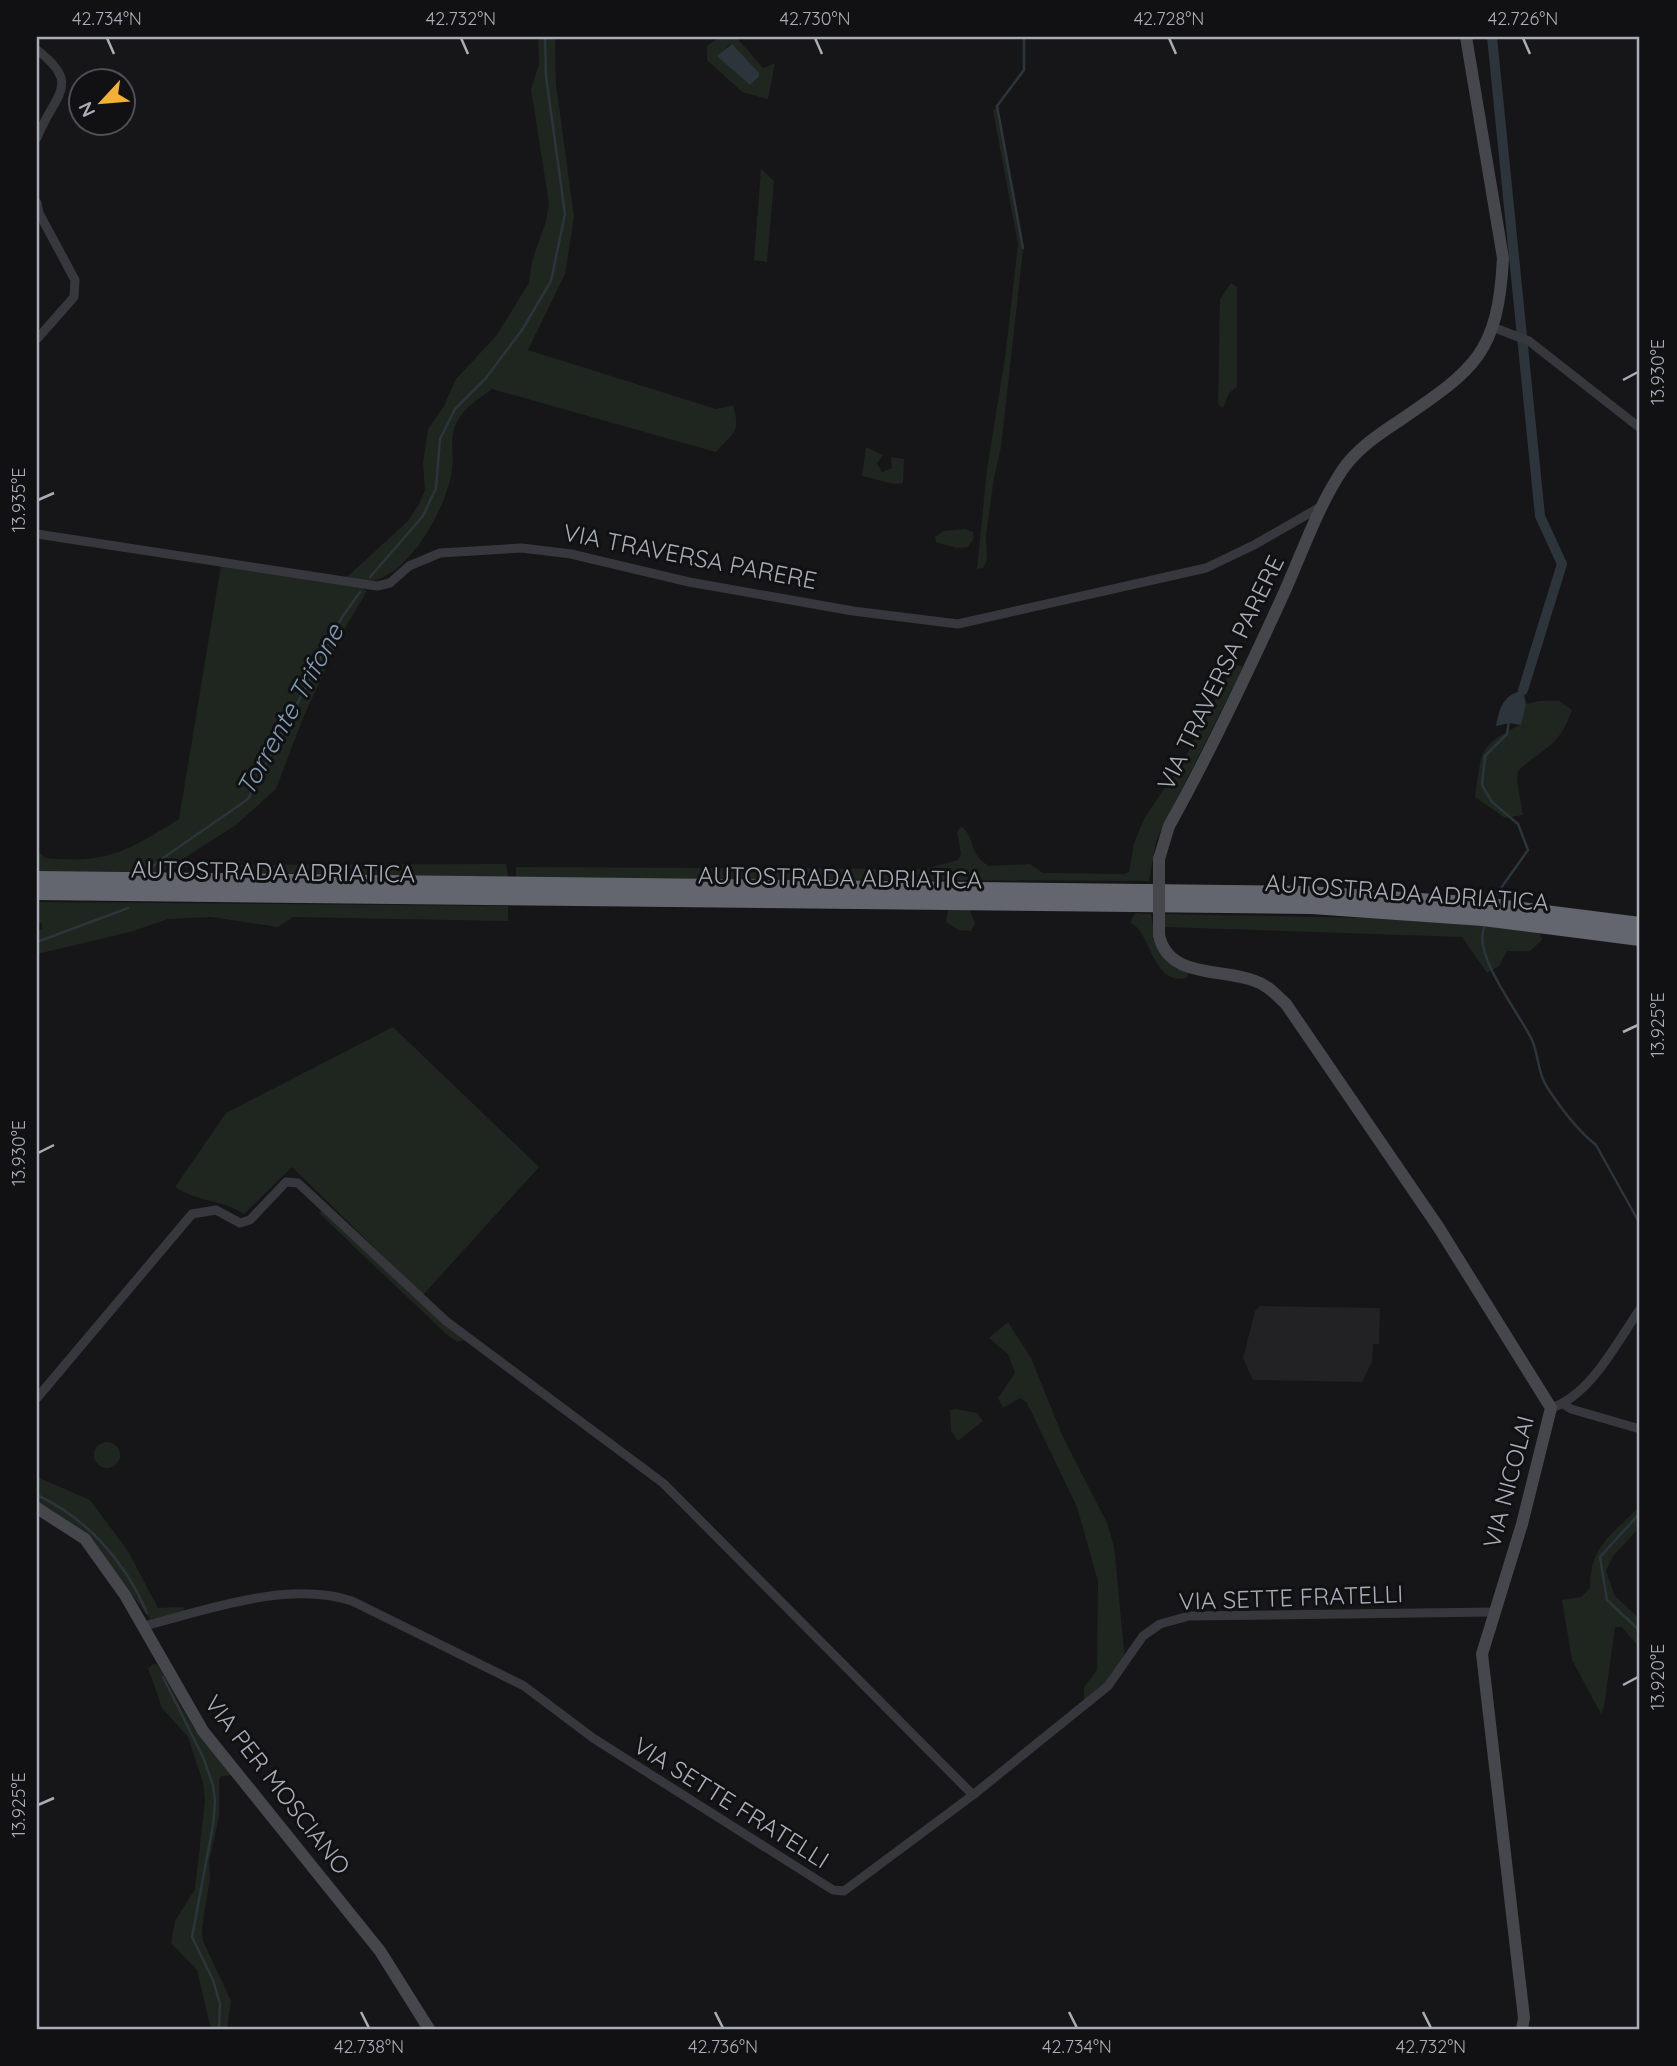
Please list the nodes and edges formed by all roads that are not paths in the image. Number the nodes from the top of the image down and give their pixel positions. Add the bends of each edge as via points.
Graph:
1 (1466, 37) edge
2 (37, 50) edge
3 (37, 138) edge
4 (37, 203) edge
5 (1494, 328) junction
6 (37, 340) edge
7 (1640, 428) edge
8 (1324, 505) junction
9 (37, 534) edge
10 (37, 879) edge
11 (37, 892) edge
12 (1640, 925) edge
13 (1159, 935) joint
14 (1640, 938) edge
15 (1640, 1309) edge
16 (37, 1398) edge
17 (1557, 1406) junction
18 (1640, 1429) edge
19 (37, 1508) edge
20 (1493, 1612) junction
21 (144, 1626) junction
22 (973, 1794) junction
23 (429, 2029) edge
24 (1522, 2029) edge

1 - 5 street, VIA TRAVERSA PARERE via 1503,258
2 - 3 street via 57,65 64,86
4 - 6 street via 75,280 75,297
5 - 7 street via 1528,341
5 - 8 street, VIA TRAVERSA PARERE via 1476,360 1459,378 1362,448 1345,467
8 - 9 street, VIA TRAVERSA PARERE via 1206,568 958,624 702,584 548,550 440,553 377,586
8 - 13 street, VIA TRAVERSA PARERE, bridge via 1169,827 1159,859
10 - 12 highway, AUTOSTRADA ADRIATICA via 1283,893 1483,905
11 - 14 highway, AUTOSTRADA ADRIATICA via 1312,906 1483,918
13 - 17 street, VIA NICOLAI via 1166,953 1180,965 1254,980 1286,1004
15 - 17 street via 1590,1378
16 - 22 street via 191,1214 216,1210 240,1223 250,1220 286,1182 298,1183 446,1321 663,1483
17 - 18 street, VIA NICOLAI
17 - 20 street, VIA NICOLAI
19 - 21 street, VIA PER MOSCIANO via 84,1539
20 - 22 street, VIA SETTE FRATELLI via 1189,1616 1160,1624 1143,1636 1108,1686
20 - 24 street, VIA NICOLAI via 1483,1647 1482,1673 1508,1865
21 - 22 street, VIA SETTE FRATELLI via 304,1592 352,1601 524,1686 593,1738 833,1890 852,1887
21 - 23 street, VIA PER MOSCIANO via 203,1731 380,1951

